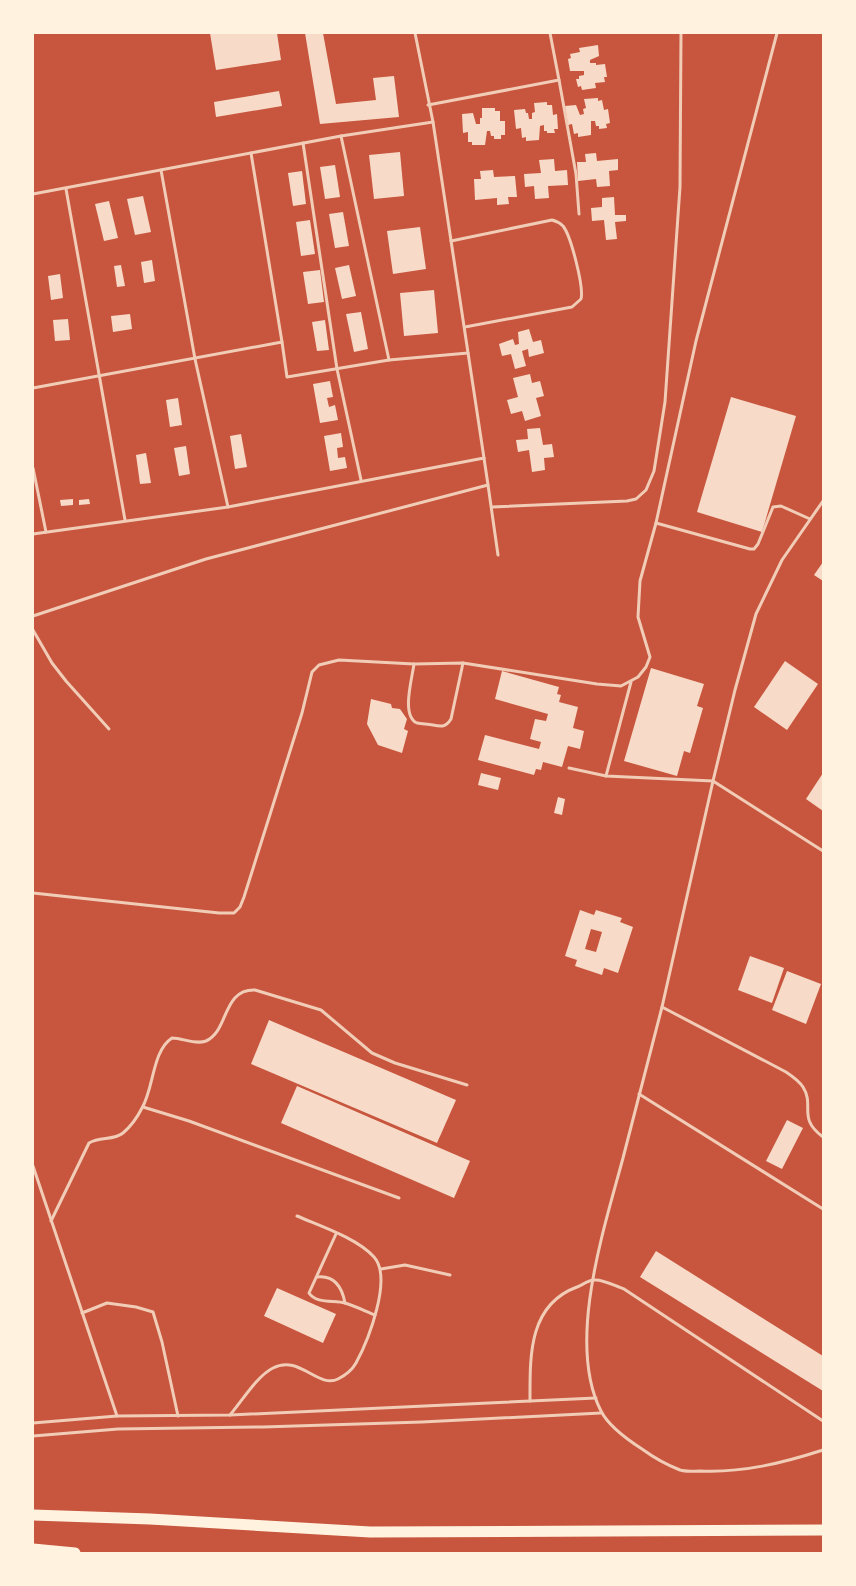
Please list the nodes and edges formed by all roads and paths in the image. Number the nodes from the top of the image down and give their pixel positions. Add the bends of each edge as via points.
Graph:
1 (415, 33) edge
2 (550, 33) edge
3 (681, 33) edge
4 (776, 33) edge
5 (559, 80) junction
6 (428, 104) junction
7 (433, 122) junction
8 (341, 136) junction
9 (303, 143) junction
10 (251, 153) junction
11 (161, 170) junction
12 (66, 189) junction
13 (33, 194) edge
14 (579, 214) dead end
15 (451, 242) junction
16 (465, 327) junction
17 (282, 342) junction
18 (468, 353) junction
19 (195, 359) junction
20 (389, 360) junction
21 (337, 369) junction
22 (100, 377) junction
23 (33, 388) edge
24 (484, 458) junction
25 (33, 468) edge
26 (361, 480) junction
27 (488, 486) junction
28 (823, 502) edge
29 (228, 507) junction
30 (492, 508) junction
31 (810, 519) junction
32 (125, 520) junction
33 (656, 523) junction
34 (46, 532) junction
35 (33, 534) edge
36 (498, 555) dead end
37 (33, 616) edge
38 (33, 630) edge
39 (463, 663) junction
40 (414, 664) junction
41 (631, 682) junction
42 (109, 729) dead end
43 (569, 768) dead end
44 (606, 776) junction
45 (713, 782) junction
46 (823, 851) edge
47 (33, 893) edge
48 (662, 1007) junction
49 (467, 1084) dead end
50 (639, 1094) junction
51 (143, 1108) junction
52 (823, 1137) edge
53 (33, 1166) edge
54 (399, 1198) dead end
55 (823, 1209) edge
56 (297, 1216) dead end
57 (51, 1221) junction
58 (336, 1234) junction
59 (381, 1270) junction
60 (450, 1275) dead end
61 (317, 1277) junction
62 (594, 1280) junction
63 (345, 1303) junction
64 (82, 1313) junction
65 (375, 1315) junction
66 (596, 1398) junction
67 (530, 1401) junction
68 (601, 1413) junction
69 (230, 1415) junction
70 (116, 1416) junction
71 (178, 1416) junction
72 (823, 1420) edge
73 (33, 1423) edge
74 (33, 1436) edge
75 (823, 1450) edge
76 (33, 1515) edge
77 (823, 1530) edge
78 (33, 1549) edge
79 (75, 1553) edge

1 - 6 lane
2 - 5 lane
3 - 30 lane via 680,187 665,402 654,471 646,490 636,499
4 - 33 lane via 696,341
5 - 6 lane
5 - 14 lane via 576,174
6 - 7 lane
7 - 8 lane
7 - 15 lane
8 - 9 lane
8 - 20 lane
9 - 10 lane
9 - 21 lane
10 - 11 lane
10 - 17 lane
11 - 12 lane
11 - 19 lane
12 - 13 lane
12 - 22 lane
15 - 16 lane
15 - 16 lane via 552,220 558,222 565,229 575,256 582,290 581,299 572,307
16 - 18 lane
17 - 19 lane
17 - 21 lane via 287,377
18 - 20 lane
18 - 24 lane
19 - 22 lane
19 - 29 lane
20 - 21 lane
21 - 26 lane
22 - 23 lane
22 - 32 lane
24 - 26 lane
24 - 27 lane
25 - 34 lane
26 - 29 lane
27 - 30 lane
27 - 37 lane via 206,559
28 - 31 lane
29 - 32 lane
30 - 36 lane
31 - 33 lane via 781,506 773,508 754,549
31 - 45 lane via 782,560 756,614
32 - 34 lane
33 - 41 lane via 637,601 638,617 650,657 646,667
34 - 35 lane
38 - 42 lane via 66,681
39 - 40 lane
39 - 40 lane via 451,719 441,727 417,722 408,712
39 - 41 lane via 597,684 621,686
40 - 47 lane via 339,660 319,665 312,672 302,713 244,897 234,913 219,914
41 - 44 lane
43 - 44 lane
44 - 45 lane
45 - 46 lane
45 - 48 lane
48 - 50 lane
48 - 52 lane via 796,1079 803,1087 810,1124 813,1130
49 - 51 lane via 372,1054 321,1010 255,990 246,990 232,1001 216,1030 207,1040 200,1042 172,1038 163,1045
50 - 55 lane
50 - 62 lane via 596,1260
51 - 54 lane via 189,1121
51 - 57 lane via 118,1136 88,1143
53 - 57 lane
56 - 58 lane
57 - 64 lane
58 - 59 lane via 365,1249 375,1258
58 - 61 lane
59 - 60 lane via 405,1265
59 - 65 lane
61 - 63 lane via 326,1276 334,1280
61 - 63 lane via 309,1292 312,1296 318,1300
62 - 66 lane via 587,1325 587,1365
62 - 67 lane via 567,1290 554,1300 543,1314 536,1328 531,1349
62 - 72 lane via 624,1288
63 - 65 lane
64 - 70 lane
64 - 71 lane via 107,1303 153,1312
65 - 69 lane via 355,1365 343,1376 326,1381 297,1366 281,1364 263,1376
66 - 67 lane
66 - 68 lane
67 - 69 lane
68 - 74 lane via 422,1422 118,1429
68 - 75 lane via 623,1436 652,1456 681,1470 716,1472 744,1469 788,1462
69 - 71 lane
70 - 71 lane
70 - 73 lane
76 - 77 highway via 370,1532
78 - 79 highway

